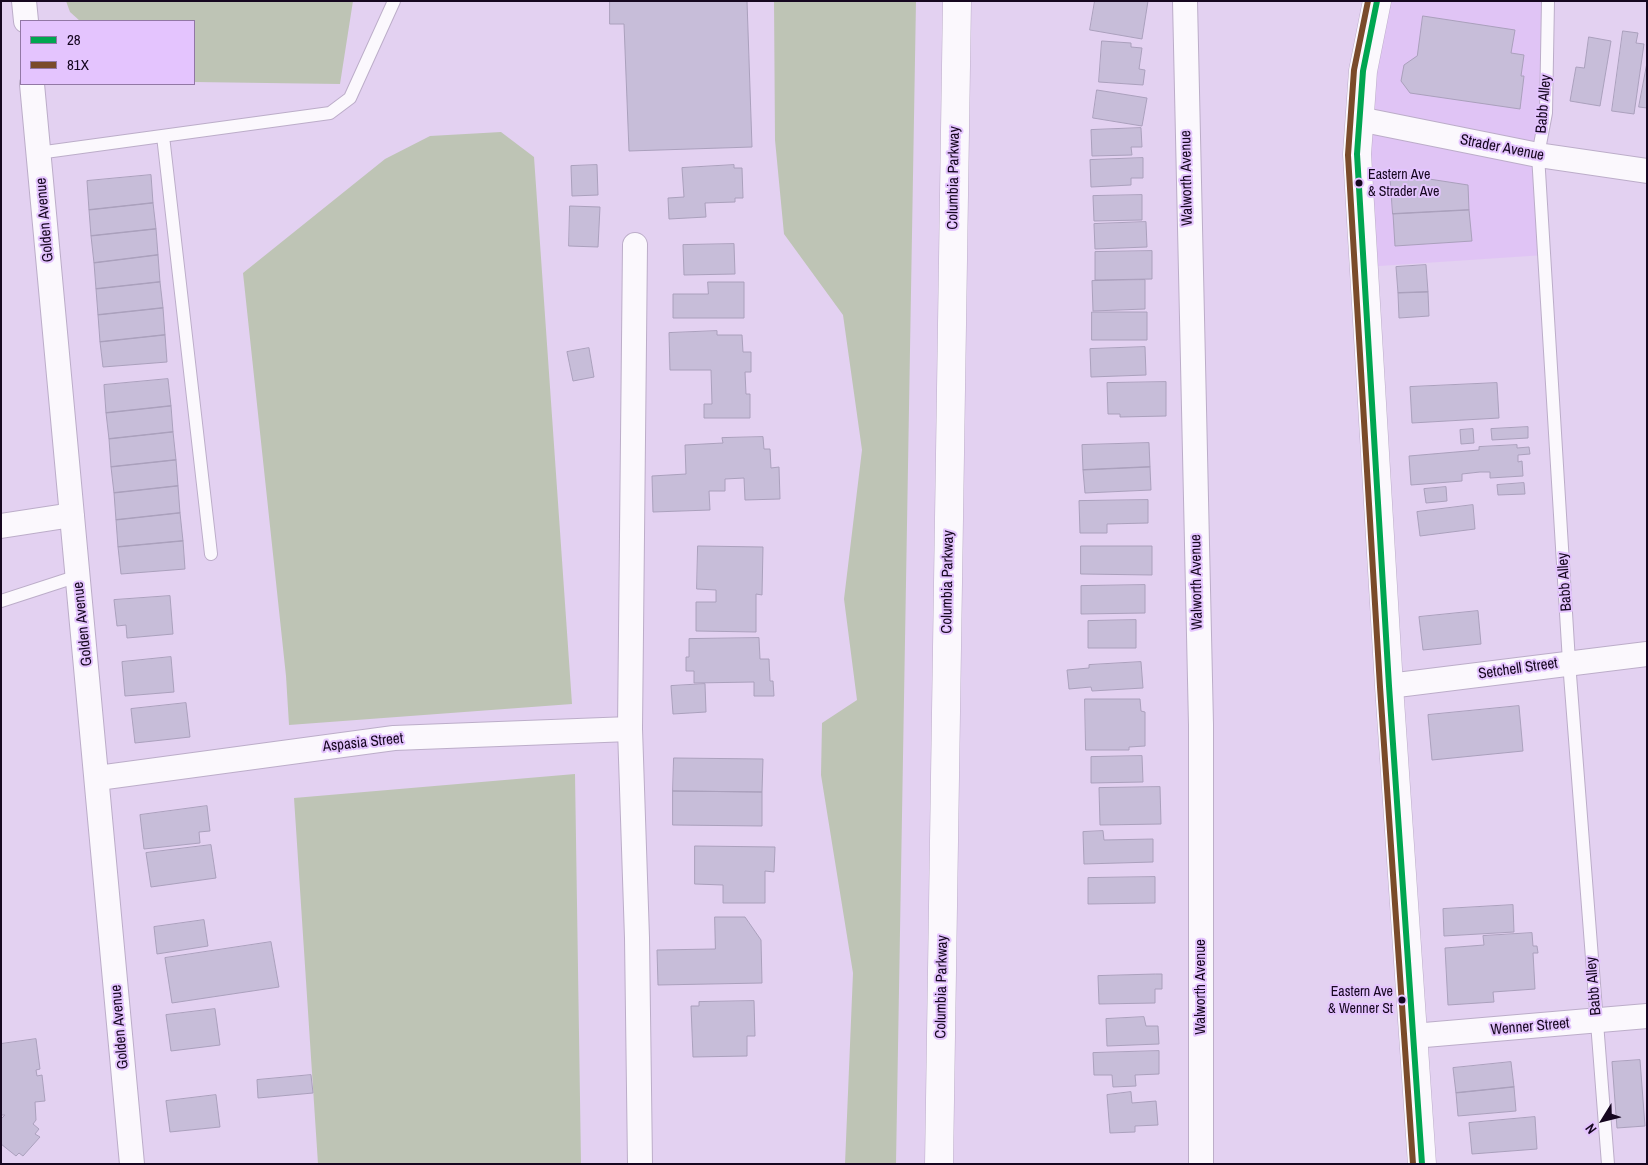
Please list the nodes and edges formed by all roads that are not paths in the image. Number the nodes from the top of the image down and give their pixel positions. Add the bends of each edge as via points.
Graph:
1 (24, 1) edge
2 (394, 1) edge
3 (957, 1) edge
4 (1185, 1) edge
5 (1377, 1) edge
6 (1548, 1) edge
7 (26, 20) edge
8 (32, 85) edge
9 (1359, 119) junction
10 (163, 136) junction
11 (38, 153) junction
12 (1538, 155) junction
13 (1647, 171) edge
14 (635, 245) dead end
15 (72, 515) junction
16 (1, 526) edge
17 (211, 554) dead end
18 (78, 576) junction
19 (1, 601) edge
20 (1647, 654) edge
21 (1570, 662) junction
22 (1389, 686) junction
23 (630, 729) junction
24 (98, 778) junction
25 (1647, 1016) edge
26 (1597, 1021) junction
27 (1413, 1036) junction
28 (132, 1164) edge
29 (640, 1164) edge
30 (939, 1164) edge
31 (1201, 1164) edge
32 (1422, 1164) edge
33 (1608, 1164) edge

1 - 7 street
2 - 10 lane via 350,98 330,113
3 - 30 main road, Columbia Parkway
4 - 31 street, Walworth Avenue via 1201,725
5 - 9 main road via 1363,71
6 - 12 lane, Babb Alley via 1546,112
8 - 11 street, Golden Avenue
9 - 12 street, Strader Avenue
9 - 22 main road via 1357,154
10 - 11 lane
10 - 17 lane
11 - 15 street, Golden Avenue
12 - 13 street, Strader Avenue
12 - 21 lane, Babb Alley
14 - 23 street
15 - 16 street
15 - 18 street, Golden Avenue
18 - 19 lane
18 - 24 street, Golden Avenue
20 - 21 street, Setchell Street
21 - 22 street, Setchell Street
21 - 26 lane, Babb Alley
22 - 27 main road
23 - 24 street, Aspasia Street via 394,738
23 - 29 street
24 - 28 street, Golden Avenue
25 - 26 street, Wenner Street
26 - 27 street, Wenner Street
26 - 33 lane, Babb Alley
27 - 32 main road

